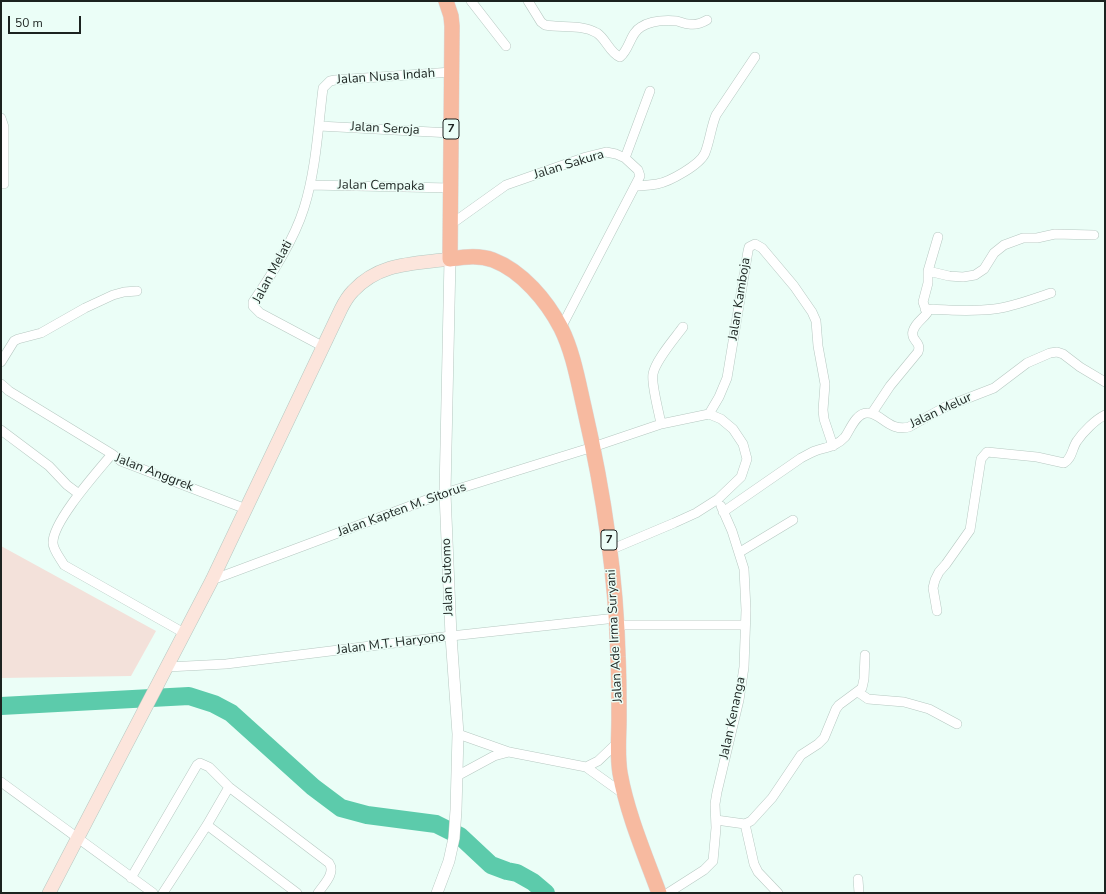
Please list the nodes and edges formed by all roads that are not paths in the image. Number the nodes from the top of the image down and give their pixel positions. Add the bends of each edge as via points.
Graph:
1 (446, 1) edge
2 (452, 1) edge
3 (471, 1) edge
4 (528, 1) edge
5 (451, 16) junction
6 (707, 20) dead end
7 (506, 46) dead end
8 (755, 57) dead end
9 (452, 72) junction
10 (650, 91) dead end
11 (1, 118) edge
12 (318, 126) junction
13 (451, 132) junction
14 (625, 158) junction
15 (4, 184) dead end
16 (310, 185) junction
17 (635, 186) junction
18 (451, 188) junction
19 (450, 225) junction
20 (1094, 236) dead end
21 (938, 237) dead end
22 (450, 259) junction
23 (928, 271) junction
24 (137, 291) dead end
25 (1051, 293) dead end
26 (925, 309) junction
27 (683, 327) dead end
28 (561, 328) junction
29 (322, 346) junction
30 (1, 362) edge
31 (1105, 382) edge
32 (1, 384) edge
33 (872, 413) junction
34 (708, 414) junction
35 (1105, 415) edge
36 (661, 424) junction
37 (1, 430) edge
38 (833, 446) junction
39 (593, 447) junction
40 (112, 454) junction
41 (445, 493) junction
42 (79, 494) junction
43 (718, 499) junction
44 (246, 509) junction
45 (723, 512) junction
46 (793, 520) dead end
47 (610, 550) junction
48 (740, 552) junction
49 (212, 580) junction
50 (937, 611) dead end
51 (616, 621) junction
52 (745, 625) junction
53 (184, 633) junction
54 (451, 636) junction
55 (865, 654) dead end
56 (167, 667) junction
57 (858, 692) junction
58 (956, 724) dead end
59 (458, 734) junction
60 (618, 742) junction
61 (509, 752) junction
62 (586, 767) junction
63 (457, 776) junction
64 (1, 782) edge
65 (229, 787) junction
66 (626, 797) junction
67 (716, 820) junction
68 (745, 824) junction
69 (207, 826) junction
70 (78, 837) junction
71 (131, 878) junction
72 (858, 879) dead end
73 (49, 893) edge
74 (153, 893) edge
75 (163, 893) edge
76 (297, 893) edge
77 (318, 893) edge
78 (437, 893) edge
79 (659, 893) edge
80 (668, 893) edge
81 (778, 893) edge
82 (859, 893) edge

1 - 5 highway, 7
2 - 5 street
3 - 7 street
4 - 6 street via 545,25 588,29 598,33 620,57 639,27 650,22 662,20 689,24
5 - 9 highway, 7
8 - 17 street via 716,114 701,160 688,170 658,184
9 - 12 street, Jalan Nusa Indah via 330,81 323,88
9 - 13 highway, 7
10 - 14 street
11 - 15 street via 4,127
12 - 13 street, Jalan Seroja
12 - 16 street, Jalan Nusa Indah
13 - 18 highway, 7
14 - 17 street, Jalan Sakura via 638,170 640,176
14 - 19 street, Jalan Sakura via 606,152 506,185
16 - 18 street, Jalan Cempaka
16 - 29 street, Jalan Melati via 304,210 290,241 253,306 260,313
17 - 28 street, Jalan Sakura
18 - 19 highway, 7
19 - 22 highway, 7
20 - 23 street via 1055,234 1023,238 1004,245 994,253 984,269 975,275 949,276
21 - 23 street
22 - 28 highway, Jalan Ade Irma Suryani / 7 via 483,257 506,266 539,296
22 - 29 main road via 389,268 365,279 351,292 340,309
22 - 41 street, Jalan Sutomo
23 - 26 street via 923,302
24 - 30 street via 113,295 41,333 14,341
25 - 26 street via 993,309
26 - 33 street via 927,313 912,332 920,348 918,352
27 - 36 street via 655,367 653,375
28 - 39 highway, Jalan Ade Irma Suryani / 7 via 574,368
29 - 44 main road
31 - 33 street, Jalan Melur via 1057,352 1027,363 994,388 945,407 909,427 896,427
32 - 40 street
33 - 38 street via 862,414 845,437
34 - 36 street, Jalan Kapten M. Sitorus
34 - 38 street, Jalan Kamboja via 727,378 748,251 749,247 755,244 762,248 794,286 816,321 826,384 824,419
34 - 43 street via 721,419 733,429 743,444 747,459 741,478
35 - 50 street via 1077,440 1069,459 1064,463 1037,457 985,453 981,459 970,530 935,580 933,588
36 - 39 street, Jalan Kapten M. Sitorus
37 - 42 street
38 - 45 street via 801,458
39 - 41 street, Jalan Kapten M. Sitorus
39 - 47 highway, Jalan Ade Irma Suryani / 7
40 - 42 street, Jalan Anggrek
40 - 44 street, Jalan Anggrek via 121,461
41 - 49 street, Jalan Kapten M. Sitorus
41 - 54 street, Jalan Sutomo
42 - 53 street, Jalan Anggrek via 54,536 53,545 64,565
43 - 45 street, Jalan Kenanga
43 - 47 street via 696,513
44 - 49 main road
45 - 48 street, Jalan Kenanga
46 - 48 street
47 - 51 highway, Jalan Ade Irma Suryani / 7
48 - 52 street, Jalan Kenanga via 744,569
49 - 53 main road
51 - 52 street, Jalan M.T. Haryono
51 - 54 street, Jalan M.T. Haryono
51 - 60 highway, Jalan Ade Irma Suryani / 7
52 - 67 street, Jalan Kenanga via 740,700 717,792
53 - 56 main road
54 - 56 street, Jalan M.T. Haryono via 226,664
54 - 59 street, Jalan Sutomo
55 - 57 street via 864,683
56 - 70 main road
57 - 58 street via 868,699 904,702 922,707
57 - 68 street via 836,709 824,738 801,755 772,798
59 - 61 street
59 - 63 street, Jalan Sutomo
60 - 62 street via 598,761
60 - 66 highway, Jalan Ade Irma Suryani / 7 via 620,772
61 - 62 street
61 - 63 street via 494,756
62 - 66 street
63 - 78 street, Jalan Sutomo via 455,828 449,861
64 - 70 street
65 - 69 street
65 - 71 street via 209,767 197,765
65 - 77 street via 329,863 332,870 330,876
66 - 79 highway, Jalan Ade Irma Suryani / 7
67 - 68 street
67 - 80 street, Jalan Kenanga via 713,861 704,870
68 - 81 street via 754,864 758,872
69 - 75 street
69 - 76 street
70 - 71 street
70 - 73 main road
71 - 74 street
72 - 82 street

